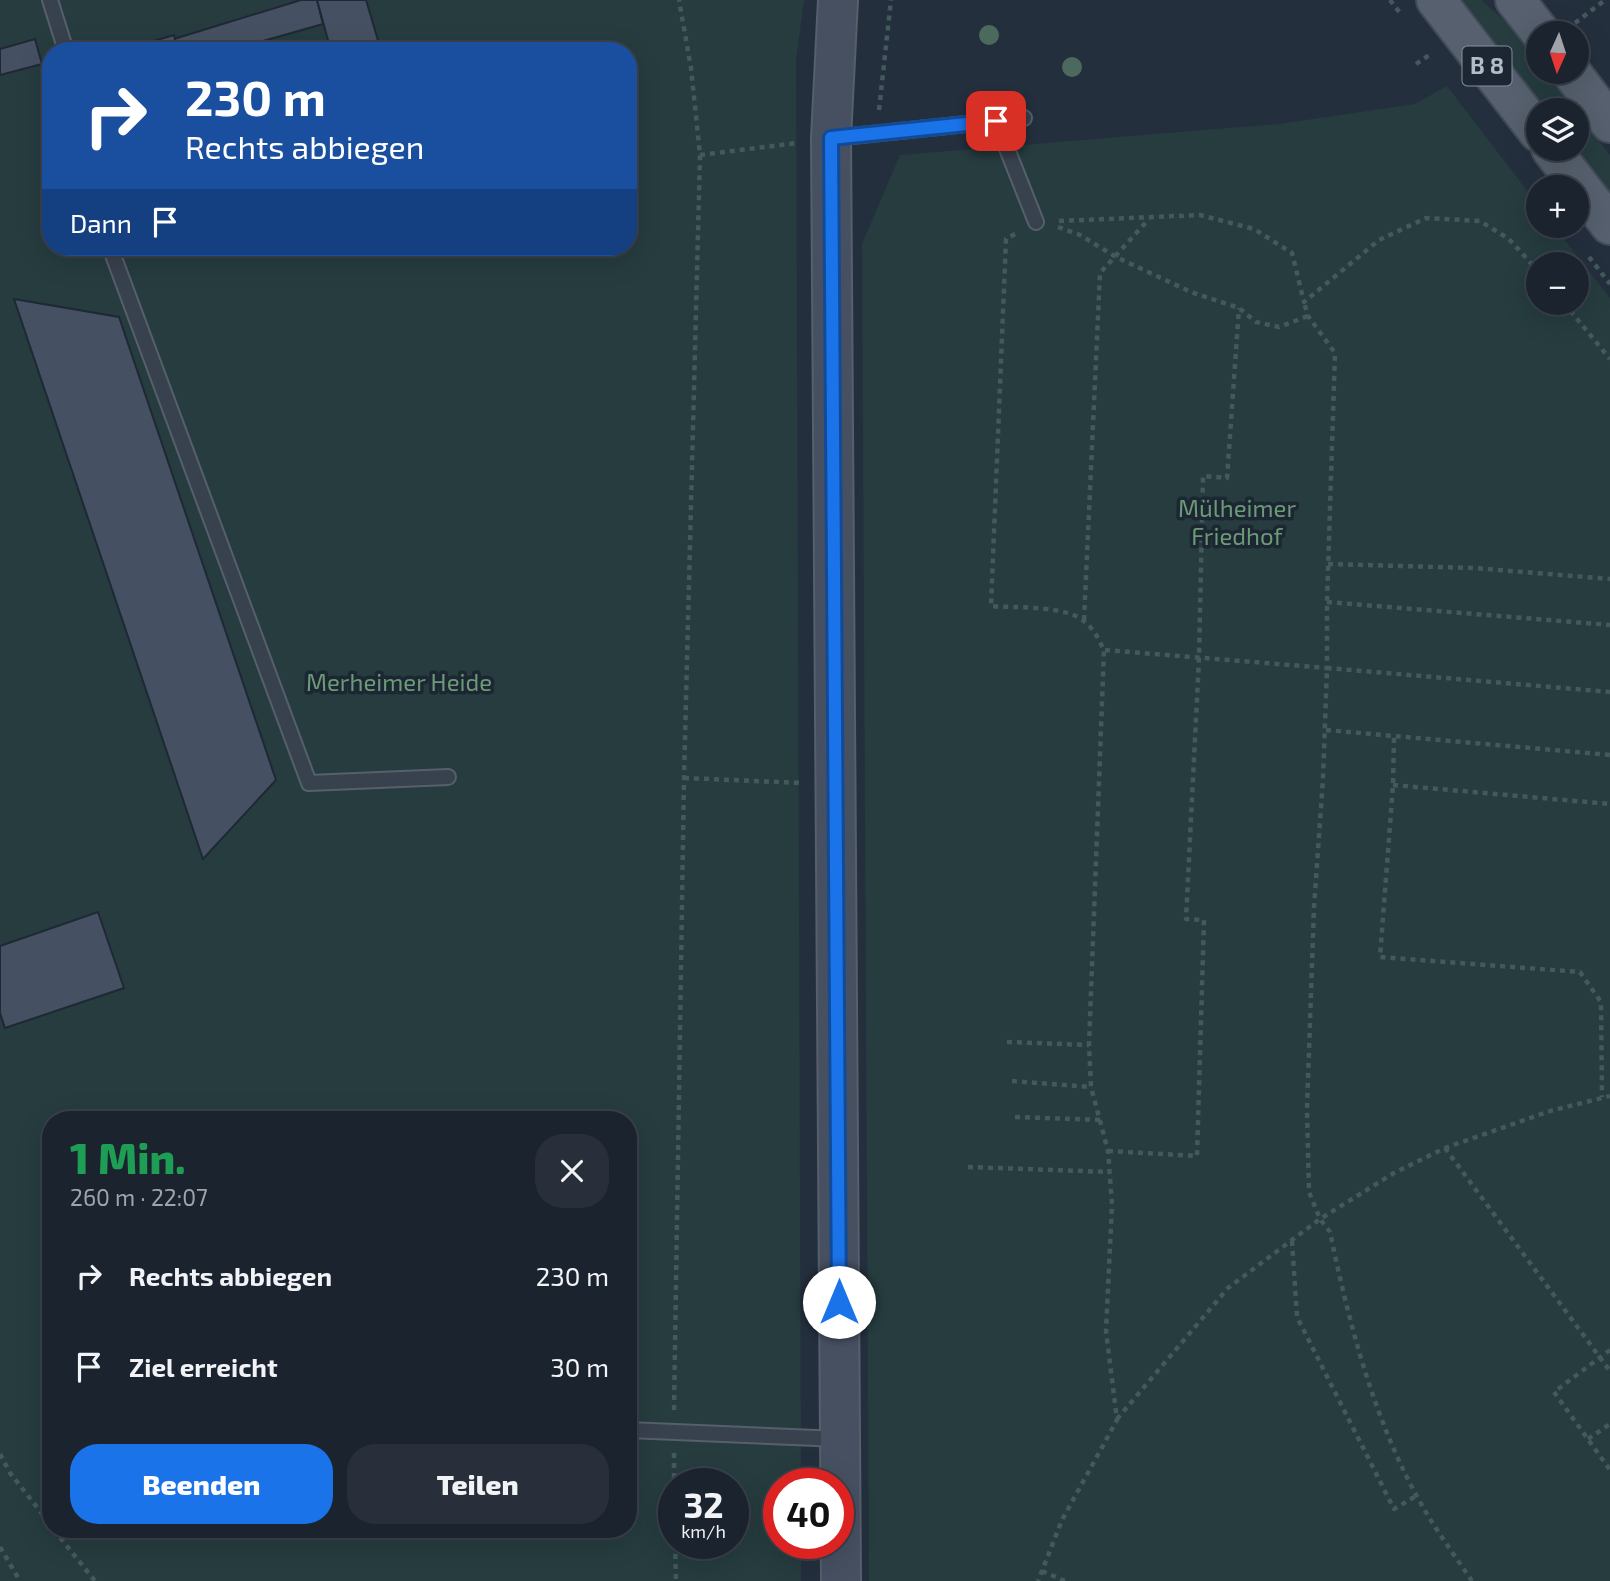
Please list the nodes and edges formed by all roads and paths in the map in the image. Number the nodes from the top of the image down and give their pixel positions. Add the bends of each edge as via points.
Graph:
1 (50, 0) edge
2 (680, 0) edge
3 (838, 0) edge
4 (891, 0) edge
5 (1436, 0) edge
6 (1516, 0) edge
7 (1605, 0) edge
8 (1542, 21) edge
9 (1570, 21) edge
10 (63, 42) edge
11 (1432, 53) dead end
12 (1416, 64) dead end
13 (1581, 84) edge
14 (1526, 116) edge
15 (1024, 118) dead end
16 (996, 121) junction
17 (1610, 123) edge
18 (877, 134) junction
19 (831, 138) junction
20 (700, 155) junction
21 (1560, 161) edge
22 (1149, 219) junction
23 (1039, 222) junction
24 (1610, 225) edge
25 (113, 256) edge
26 (1116, 257) junction
27 (1526, 258) edge
28 (1304, 302) junction
29 (1239, 308) junction
30 (1574, 315) edge
31 (1308, 316) junction
32 (1610, 359) edge
33 (1328, 564) junction
34 (1610, 579) edge
35 (1327, 602) junction
36 (1083, 620) junction
37 (1610, 625) edge
38 (1104, 650) junction
39 (1199, 658) junction
40 (1327, 668) junction
41 (1610, 692) edge
42 (1326, 730) junction
43 (1394, 738) junction
44 (1610, 755) edge
45 (448, 777) dead end
46 (684, 778) junction
47 (835, 784) junction
48 (1393, 785) junction
49 (1610, 804) edge
50 (1007, 1042) dead end
51 (1089, 1045) junction
52 (1012, 1081) dead end
53 (1091, 1087) junction
54 (1610, 1096) edge
55 (1602, 1097) junction
56 (1015, 1117) dead end
57 (1101, 1120) junction
58 (1445, 1148) junction
59 (1108, 1151) junction
60 (968, 1167) dead end
61 (1110, 1172) junction
62 (1320, 1219) junction
63 (1292, 1240) junction
64 (1610, 1350) edge
65 (1600, 1357) junction
66 (1610, 1371) edge
67 (1117, 1420) junction
68 (1610, 1424) edge
69 (637, 1430) edge
70 (673, 1431) junction
71 (840, 1438) junction
72 (1588, 1439) junction
73 (0, 1454) edge
74 (674, 1468) edge
75 (1610, 1470) edge
76 (1418, 1495) junction
77 (42, 1514) edge
78 (60, 1538) edge
79 (0, 1547) edge
80 (675, 1559) edge
81 (1042, 1571) junction
82 (20, 1581) edge
83 (95, 1581) edge
84 (676, 1581) edge
85 (841, 1581) edge
86 (1038, 1581) edge
87 (1065, 1581) edge
88 (1472, 1581) edge

1 - 10 lane
2 - 20 path
3 - 19 street
4 - 18 path
5 - 14 main road, B 8
6 - 8 main road, B 8
7 - 9 path
11 - 12 path
13 - 17 main road
15 - 16 lane
16 - 18 lane
16 - 23 lane
18 - 19 lane
19 - 20 path
19 - 47 street
20 - 46 path
21 - 24 main road
22 - 23 path
22 - 26 path
22 - 28 path via 1200,215 1254,229 1292,253
23 - 26 path via 1080,235
23 - 36 path via 1006,239 991,606 1066,611
25 - 45 lane via 309,783
26 - 29 path via 1191,292
26 - 36 path via 1100,273
27 - 28 path via 1508,239 1480,221 1426,218 1379,240
28 - 31 path
29 - 31 path via 1255,322 1279,327
29 - 39 path via 1227,478 1203,476
30 - 32 path
31 - 33 path via 1335,353
33 - 34 path via 1474,568
33 - 35 path
35 - 37 path
35 - 40 path
36 - 38 path
38 - 39 path
38 - 51 path
39 - 40 path
39 - 59 path via 1186,919 1204,920 1197,1156
40 - 41 path
40 - 42 path
42 - 43 path
42 - 62 path via 1307,1109 1309,1192
43 - 44 path
43 - 48 path
46 - 47 path
46 - 70 path
47 - 71 street
48 - 49 path
48 - 55 path via 1380,957 1580,972 1601,1002
50 - 51 path
51 - 53 path
52 - 53 path
53 - 57 path
54 - 55 path
55 - 58 path
56 - 57 path
57 - 59 path
58 - 62 path
58 - 65 path
59 - 61 path
60 - 61 path
61 - 67 path via 1106,1331
62 - 63 path
62 - 76 path via 1330,1232 1341,1289 1376,1401
63 - 67 path via 1228,1288
63 - 76 path via 1297,1317 1394,1509
64 - 65 path
65 - 66 path
65 - 72 path via 1554,1392
67 - 81 path via 1062,1520
68 - 72 path
69 - 70 lane
70 - 71 lane
70 - 74 path
71 - 85 street
72 - 75 path
73 - 77 path
76 - 88 path
78 - 83 path
79 - 82 path
80 - 84 path
81 - 86 path
81 - 87 path

